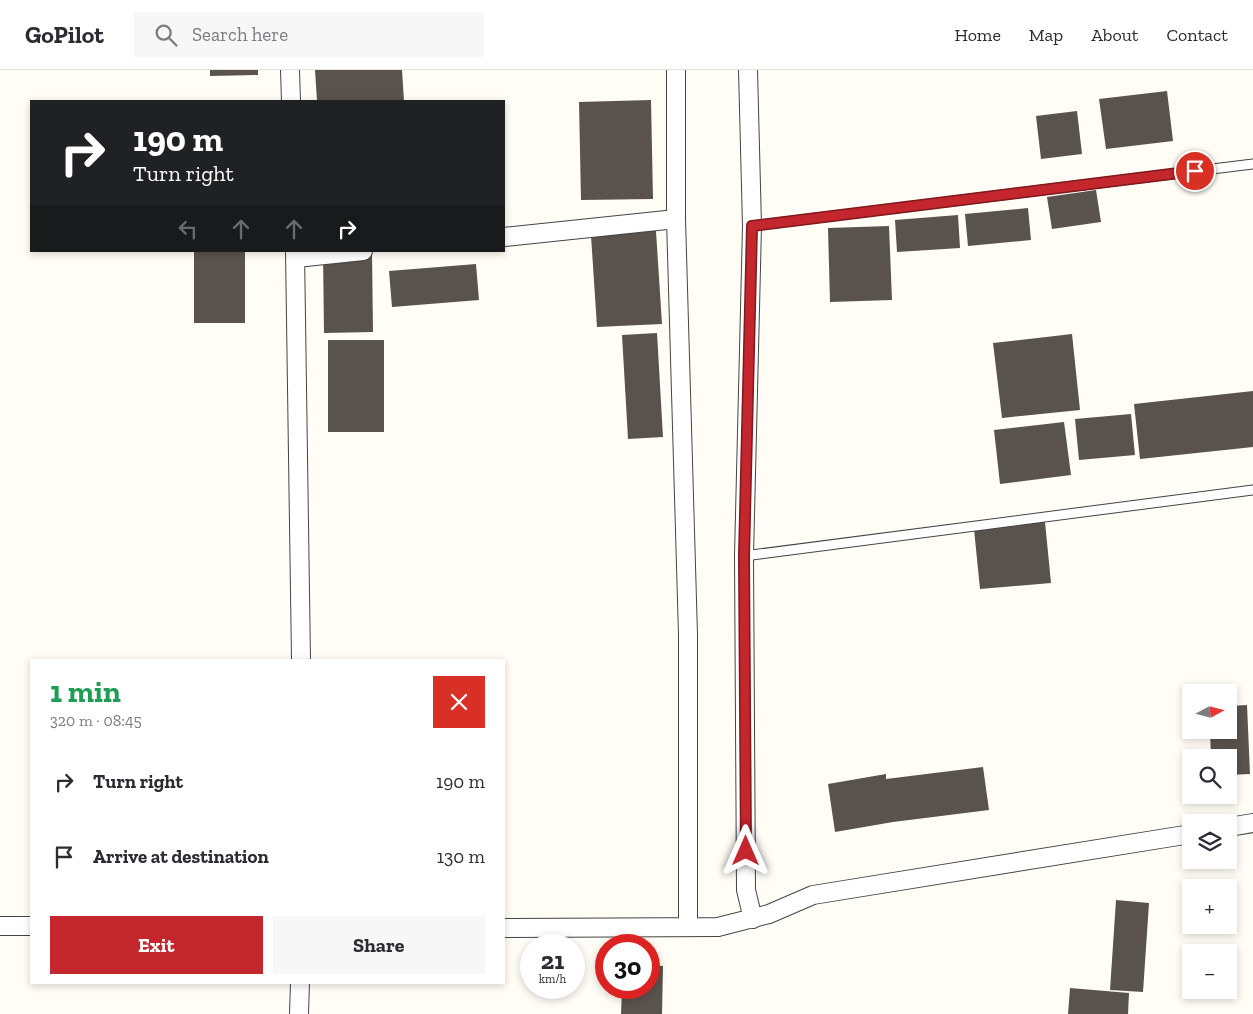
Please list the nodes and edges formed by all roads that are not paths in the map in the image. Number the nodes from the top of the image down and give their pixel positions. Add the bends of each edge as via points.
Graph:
1 (290, 70) edge
2 (676, 70) edge
3 (748, 70) edge
4 (291, 100) edge
5 (1253, 164) edge
6 (676, 219) junction
7 (752, 226) junction
8 (505, 237) edge
9 (346, 252) edge
10 (296, 255) edge
11 (1253, 490) edge
12 (744, 556) junction
13 (301, 659) edge
14 (1253, 823) edge
15 (1237, 826) edge
16 (1182, 835) edge
17 (753, 919) junction
18 (0, 926) edge
19 (30, 926) edge
20 (688, 927) junction
21 (505, 928) edge
22 (300, 984) edge
23 (299, 1014) edge

1 - 4 street
2 - 6 street
3 - 7 street
5 - 7 lane
6 - 8 street
6 - 20 street via 688,635
7 - 12 street
9 - 10 street
10 - 13 street
11 - 12 lane
12 - 17 street via 746,890
14 - 15 street
16 - 17 street via 813,895
17 - 20 street via 718,927
18 - 19 street
20 - 21 street
22 - 23 street

